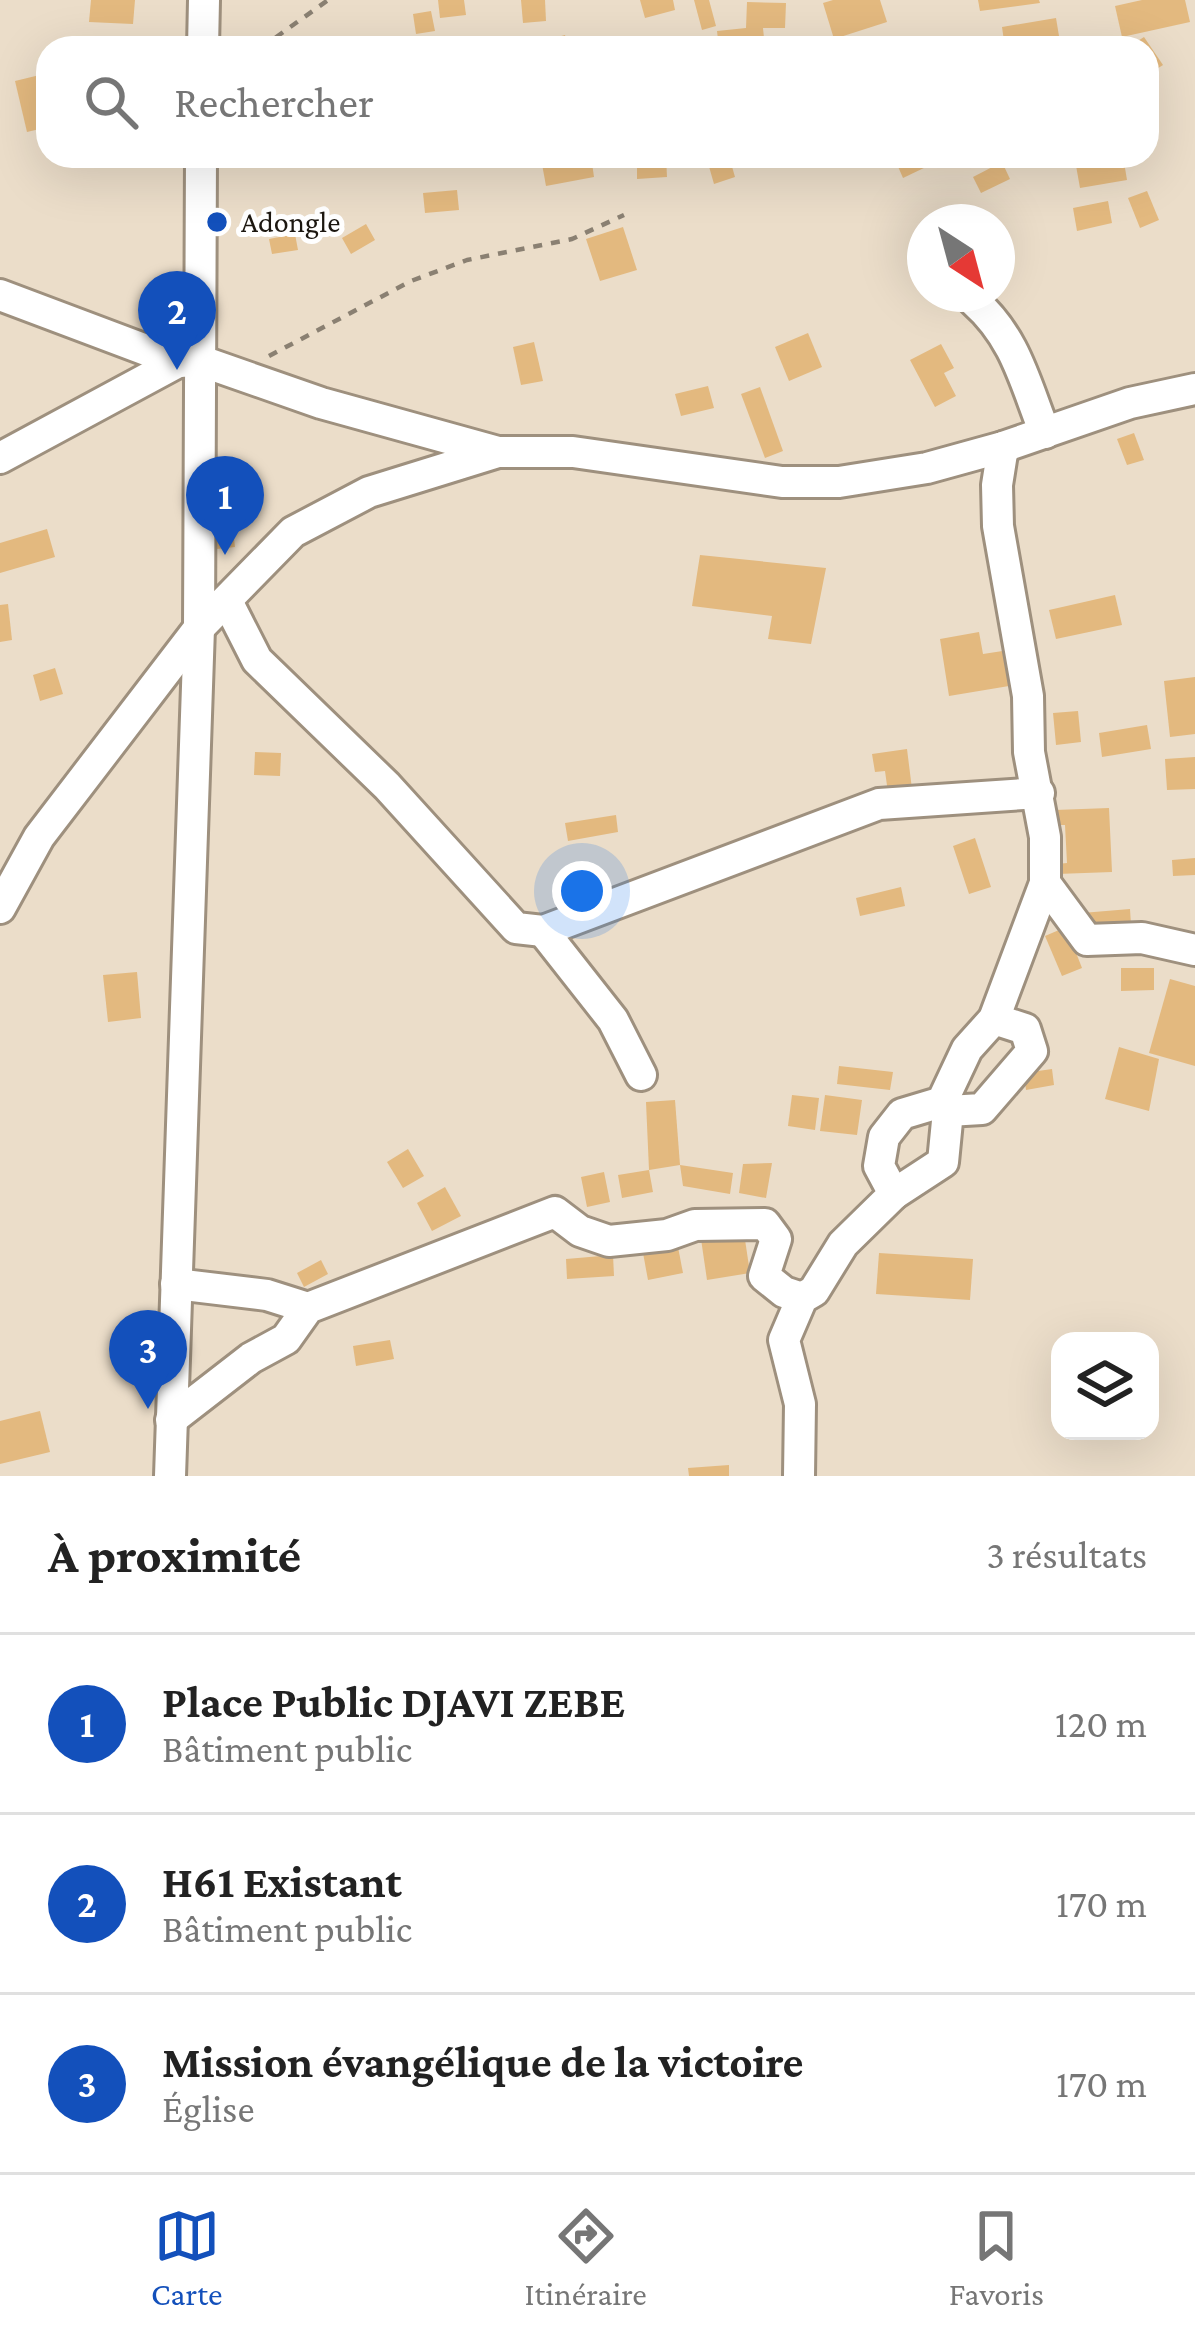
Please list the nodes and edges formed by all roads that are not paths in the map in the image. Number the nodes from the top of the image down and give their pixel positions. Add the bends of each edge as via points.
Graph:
1 (204, 0) edge
2 (203, 36) edge
3 (201, 168) edge
4 (0, 295) edge
5 (986, 312) edge
6 (200, 364) junction
7 (1195, 389) edge
8 (1046, 433) junction
9 (1004, 447) junction
10 (498, 452) junction
11 (0, 458) edge
12 (226, 601) junction
13 (199, 628) junction
14 (1039, 793) junction
15 (39, 837) junction
16 (0, 868) edge
17 (1045, 883) junction
18 (0, 908) edge
19 (543, 931) junction
20 (1195, 950) edge
21 (994, 1019) junction
22 (641, 1076) dead end
23 (945, 1107) junction
24 (893, 1194) junction
25 (176, 1284) junction
26 (802, 1298) junction
27 (308, 1308) junction
28 (171, 1420) junction
29 (170, 1476) edge
30 (799, 1476) edge

1 - 2 street
3 - 6 street
4 - 6 street
5 - 8 street via 1019,357
6 - 10 street
6 - 11 street
6 - 13 street
7 - 8 street
8 - 9 street
9 - 10 street via 839,482 782,482 573,452
9 - 14 street via 998,526
10 - 12 street via 368,491 293,532
12 - 13 street
12 - 19 street via 257,660 516,928
13 - 15 street
13 - 25 street
14 - 17 street
14 - 19 street via 879,804
15 - 16 street
15 - 18 street
17 - 20 street via 1088,940 1142,938
17 - 21 street
19 - 22 street via 614,1020
21 - 23 street via 967,1049
21 - 23 street via 1025,1029 1032,1051 982,1109
23 - 24 street via 944,1162
23 - 24 street via 902,1114 884,1137 880,1166
24 - 26 street
25 - 27 street
25 - 28 street
26 - 27 street via 764,1276 776,1239 765,1224 695,1225 609,1241 555,1212
26 - 30 street via 784,1340 800,1404
27 - 28 street via 286,1339
28 - 29 street

